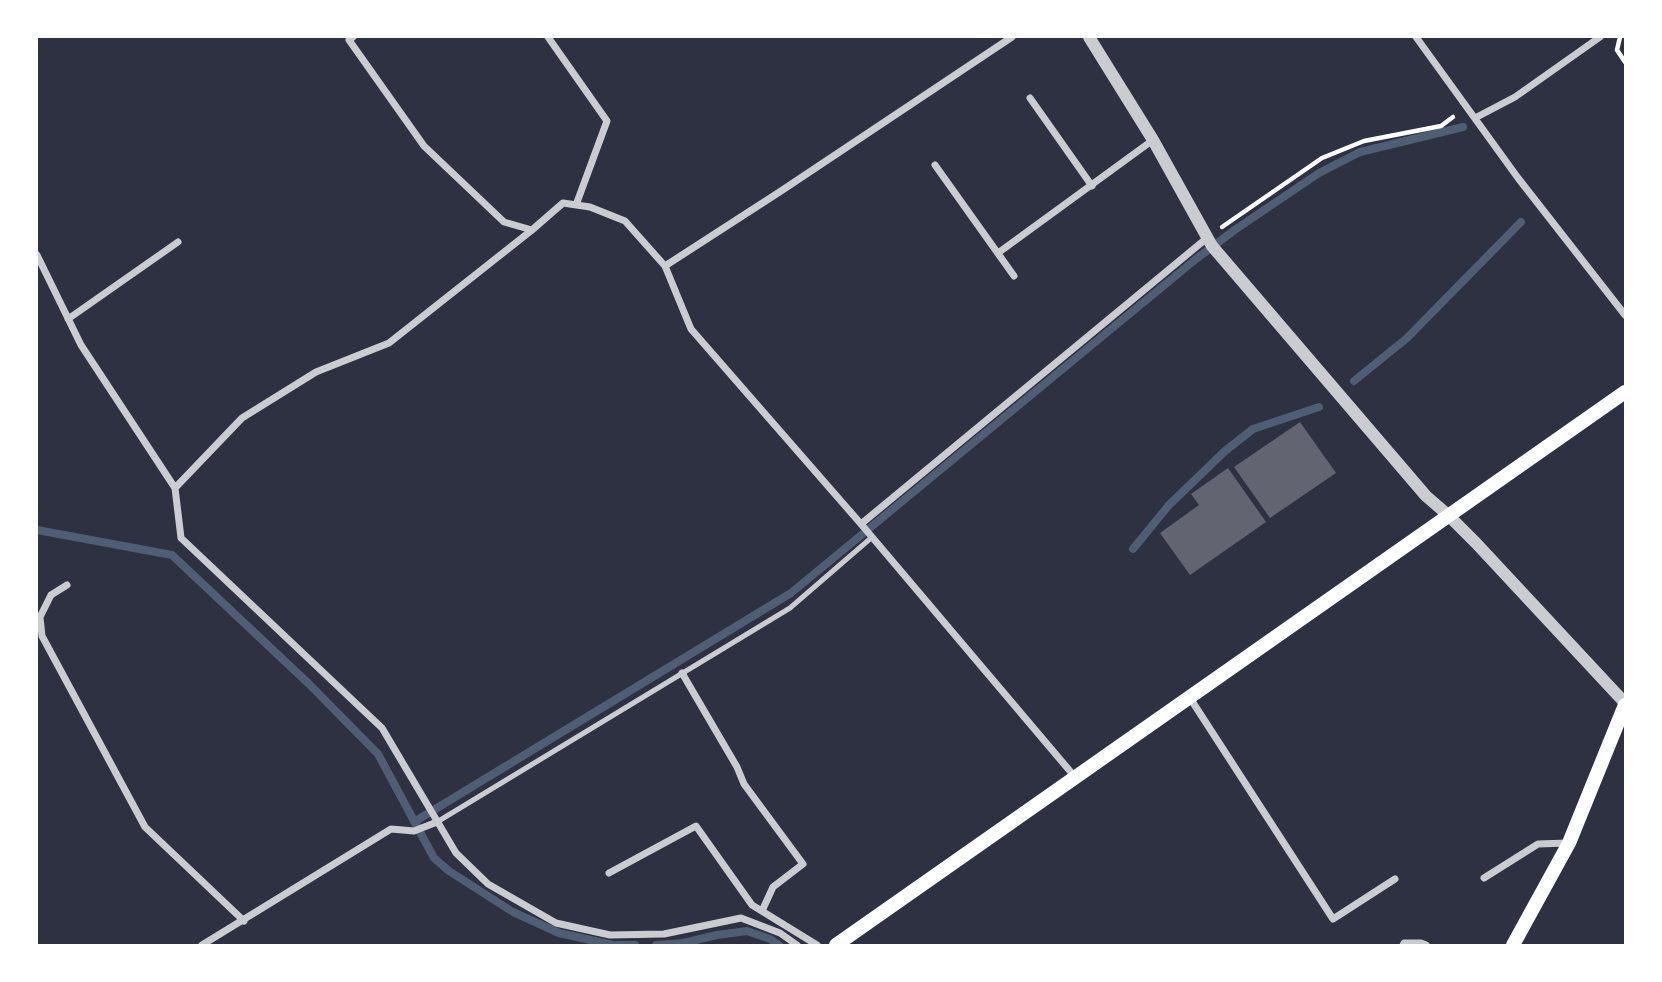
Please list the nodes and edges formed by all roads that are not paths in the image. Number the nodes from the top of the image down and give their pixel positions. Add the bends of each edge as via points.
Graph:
1 (353, 37) edge
2 (548, 37) edge
3 (1012, 37) edge
4 (1089, 37) edge
5 (1416, 37) edge
6 (1600, 37) edge
7 (1030, 98) dead end
8 (1475, 118) junction
9 (1153, 140) junction
10 (935, 165) dead end
11 (1091, 186) junction
12 (576, 205) junction
13 (531, 230) junction
14 (178, 242) dead end
15 (1212, 244) junction
16 (998, 253) junction
17 (37, 255) edge
18 (664, 266) junction
19 (1014, 276) dead end
20 (1625, 315) edge
21 (68, 319) junction
22 (1625, 392) edge
23 (175, 488) junction
24 (1448, 515) junction
25 (866, 531) junction
26 (67, 584) dead end
27 (682, 673) junction
28 (1189, 697) junction
29 (1625, 704) edge
30 (1075, 778) junction
31 (435, 818) junction
32 (1569, 843) junction
33 (608, 873) dead end
34 (1484, 878) dead end
35 (1395, 879) dead end
36 (762, 911) junction
37 (244, 920) junction
38 (202, 945) edge
39 (797, 945) edge
40 (817, 945) edge
41 (836, 945) edge
42 (1403, 945) edge
43 (1426, 945) edge
44 (1513, 945) edge

1 - 13 street via 349,40 424,146 504,222
2 - 12 street via 607,121
3 - 18 street
4 - 9 street
5 - 8 street
6 - 8 street via 1515,97
7 - 11 street
8 - 20 street
9 - 11 street
9 - 15 street
10 - 16 street
11 - 16 street
12 - 13 street via 563,203
12 - 18 street via 625,221
13 - 23 street via 389,343 316,372 242,418
14 - 21 street
15 - 24 street via 1426,496
15 - 25 street
16 - 19 street
17 - 21 street
18 - 25 street via 691,329
21 - 23 street
22 - 24 main road
23 - 31 street via 181,538 382,728
24 - 28 main road
24 - 29 street
25 - 27 lane via 789,608
25 - 30 street
26 - 37 street via 51,595 40,617 42,636 145,827
27 - 31 lane
27 - 36 street via 744,784 803,864 773,887
28 - 30 main road
28 - 35 street via 1333,919
29 - 32 main road
30 - 41 main road
31 - 37 street via 414,831 391,829
31 - 39 street via 456,853 488,884 556,923 610,935 664,934 741,918
32 - 34 street via 1538,844
32 - 44 main road
33 - 36 street via 696,826 752,905
36 - 40 street
37 - 38 street
42 - 43 street

